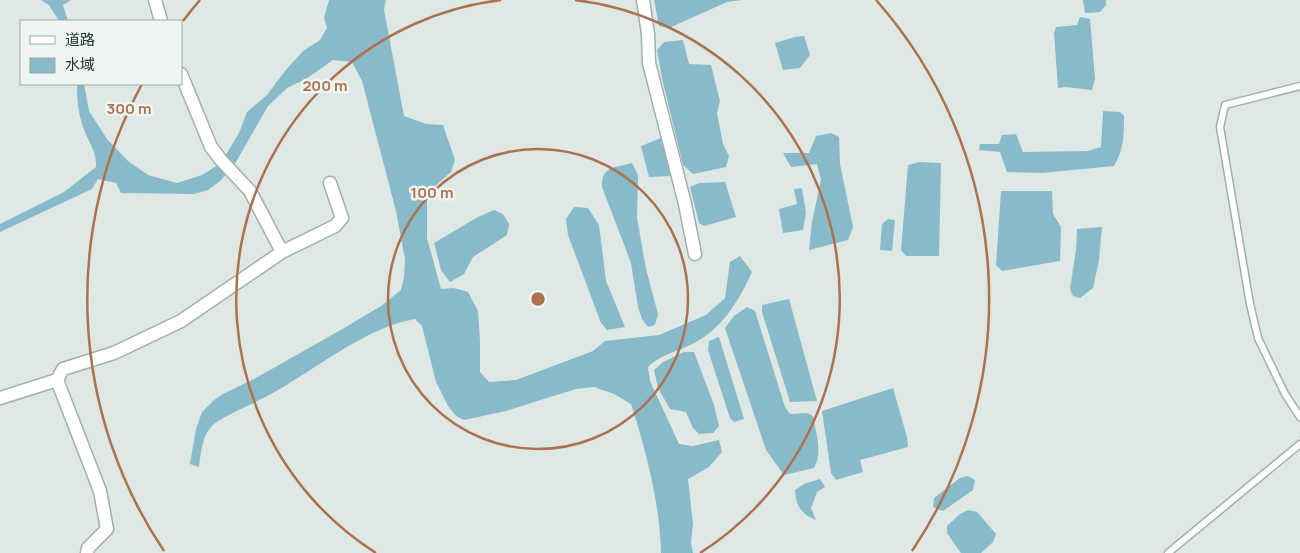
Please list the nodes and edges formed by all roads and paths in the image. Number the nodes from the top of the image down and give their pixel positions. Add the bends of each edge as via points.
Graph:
1 (155, 0) edge
2 (643, 0) edge
3 (161, 20) edge
4 (182, 76) edge
5 (1300, 86) edge
6 (330, 182) dead end
7 (282, 252) junction
8 (695, 254) dead end
9 (57, 380) junction
10 (0, 398) edge
11 (1300, 417) edge
12 (1300, 444) edge
13 (87, 553) edge
14 (1168, 553) edge

1 - 3 street
2 - 8 street via 649,63
4 - 7 street via 211,147 250,191
5 - 11 lane via 1225,105 1220,127 1258,338
6 - 7 street via 342,218 335,226
7 - 9 street via 181,321 114,353 63,369
9 - 10 street
9 - 13 street via 100,491 107,529
12 - 14 lane

